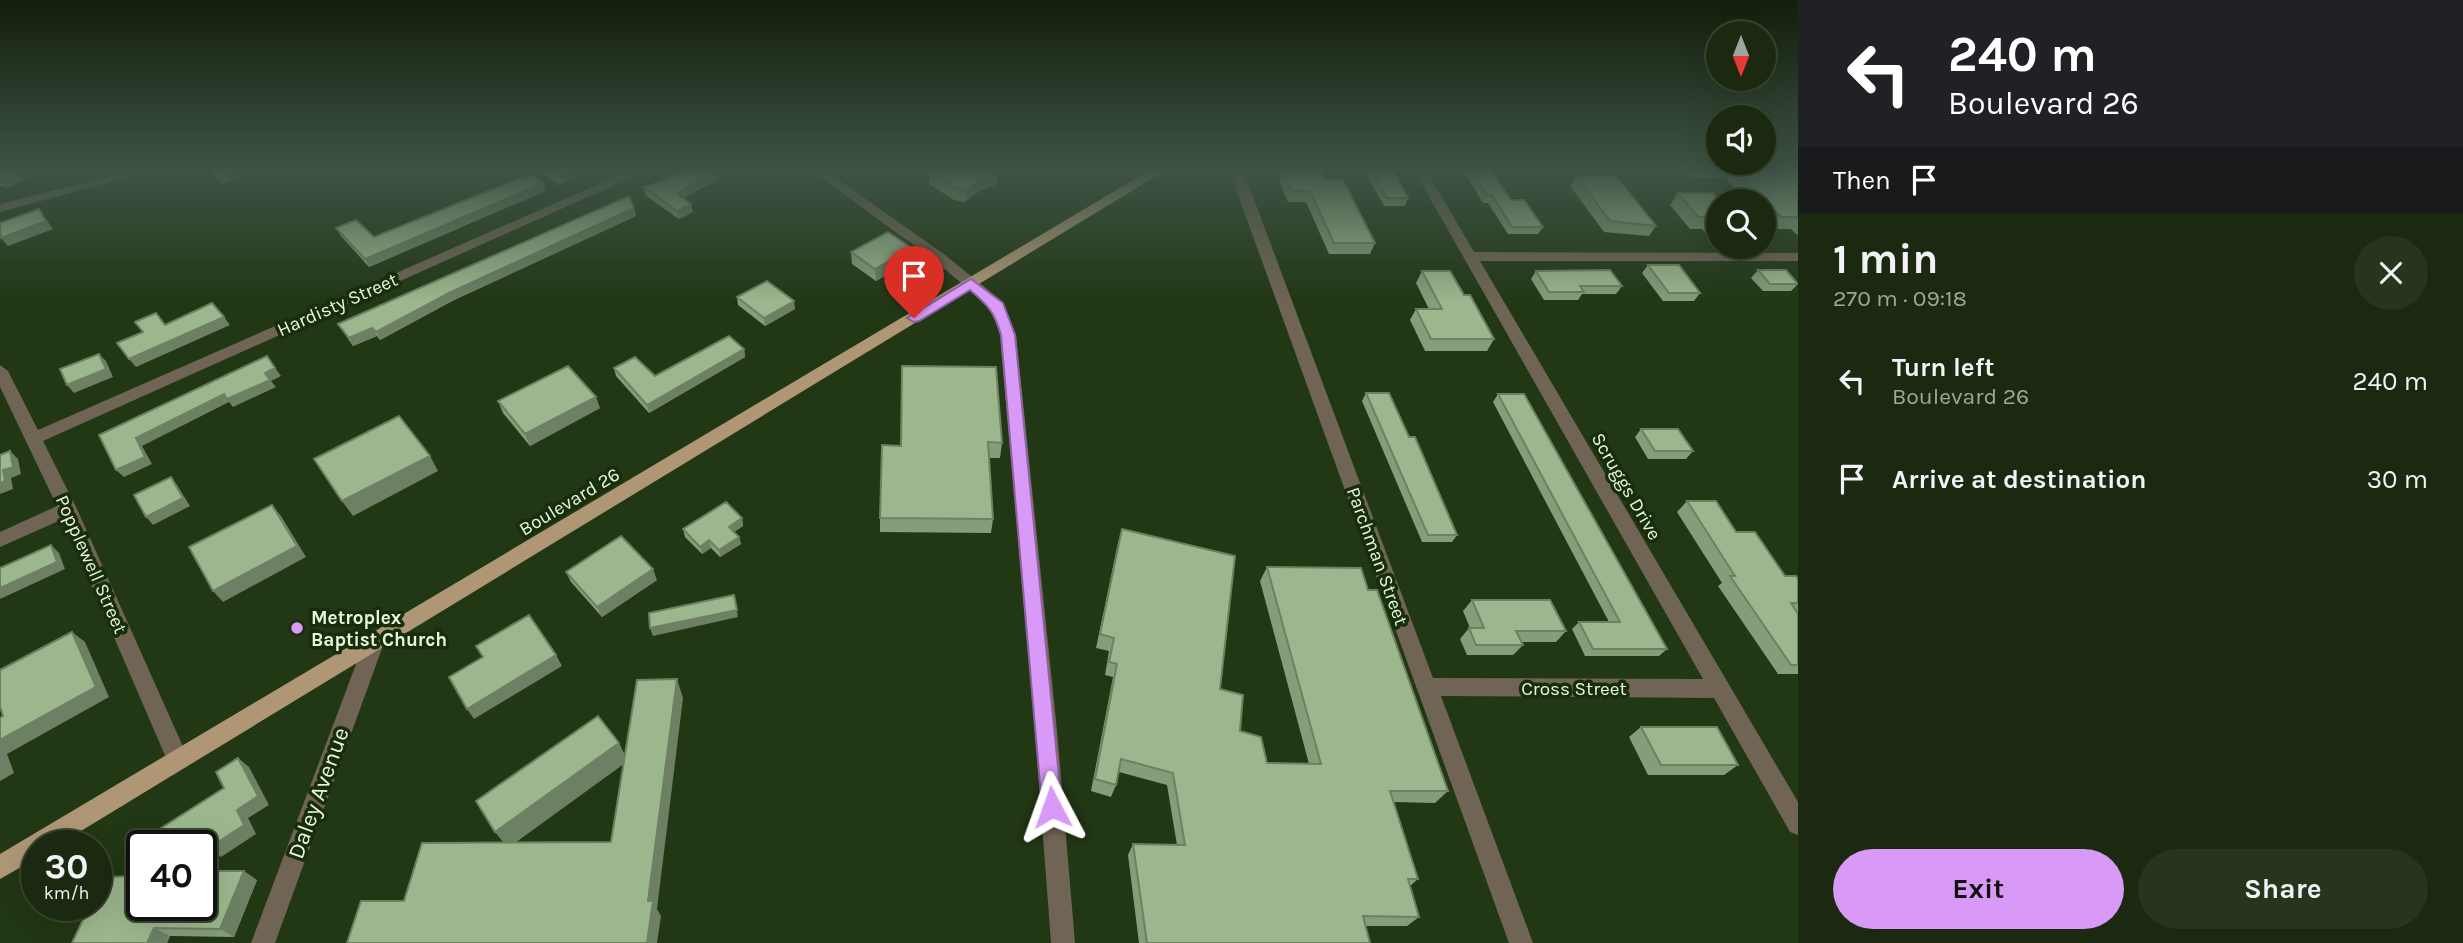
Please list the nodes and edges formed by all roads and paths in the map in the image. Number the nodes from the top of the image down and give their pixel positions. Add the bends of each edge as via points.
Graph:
1 (542, 214) edge
2 (877, 214) edge
3 (1086, 214) edge
4 (1252, 214) edge
5 (1445, 214) edge
6 (1468, 256) junction
7 (1798, 257) edge
8 (971, 283) junction
9 (0, 372) edge
10 (33, 439) junction
11 (68, 509) junction
12 (0, 540) edge
13 (373, 643) junction
14 (1427, 687) junction
15 (1721, 689) junction
16 (178, 760) junction
17 (1798, 824) edge
18 (0, 867) edge
19 (263, 943) edge
20 (1063, 943) edge
21 (1521, 943) edge

1 - 10 street, Hardisty Street
2 - 8 street
3 - 8 main road, Boulevard 26
4 - 14 street, Parchman Street
5 - 6 street, Scruggs Drive
6 - 7 street
6 - 15 street, Scruggs Drive
8 - 13 main road, Boulevard 26
8 - 20 street via 998,306 1008,335
9 - 10 street, Popplewell Street
10 - 11 street, Popplewell Street
11 - 12 street
11 - 16 street, Popplewell Street
13 - 16 main road, Boulevard 26
13 - 19 street, Daley Avenue
14 - 15 street, Cross Street
14 - 21 street, Parchman Street
15 - 17 street, Scruggs Drive
16 - 18 main road, Boulevard 26

